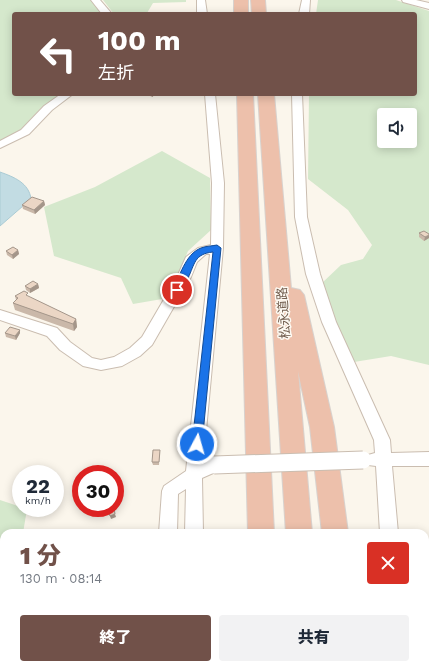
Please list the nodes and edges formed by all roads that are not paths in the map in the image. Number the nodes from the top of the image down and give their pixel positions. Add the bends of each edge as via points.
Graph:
1 (95, 0) edge
2 (201, 0) edge
3 (241, 0) edge
4 (258, 0) edge
5 (306, 0) edge
6 (406, 0) edge
7 (429, 6) edge
8 (105, 12) edge
9 (202, 12) edge
10 (241, 12) edge
11 (259, 12) edge
12 (304, 12) edge
13 (65, 96) edge
14 (210, 96) edge
15 (245, 96) edge
16 (266, 96) edge
17 (297, 96) edge
18 (0, 145) edge
19 (276, 214) junction
20 (217, 248) junction
21 (0, 315) edge
22 (429, 460) edge
23 (382, 461) junction
24 (194, 474) junction
25 (168, 529) edge
26 (194, 529) edge
27 (261, 529) edge
28 (299, 529) edge
29 (335, 529) edge
30 (389, 529) edge

1 - 8 street
2 - 9 street
3 - 10 highway
4 - 11 highway
5 - 12 street
6 - 7 street
13 - 18 street via 48,108 25,132
14 - 20 street via 218,183
15 - 27 highway
16 - 19 highway, 松永道路
17 - 23 street via 301,217 313,274 329,322 382,440
19 - 28 highway, 松永道路
19 - 29 highway via 322,427
20 - 21 street via 202,250 191,260 184,277 146,342 117,362 102,366 88,362 52,332
20 - 24 street
22 - 23 street
23 - 24 street, bridge via 214,465
23 - 30 street
24 - 25 street via 170,491
24 - 26 street

